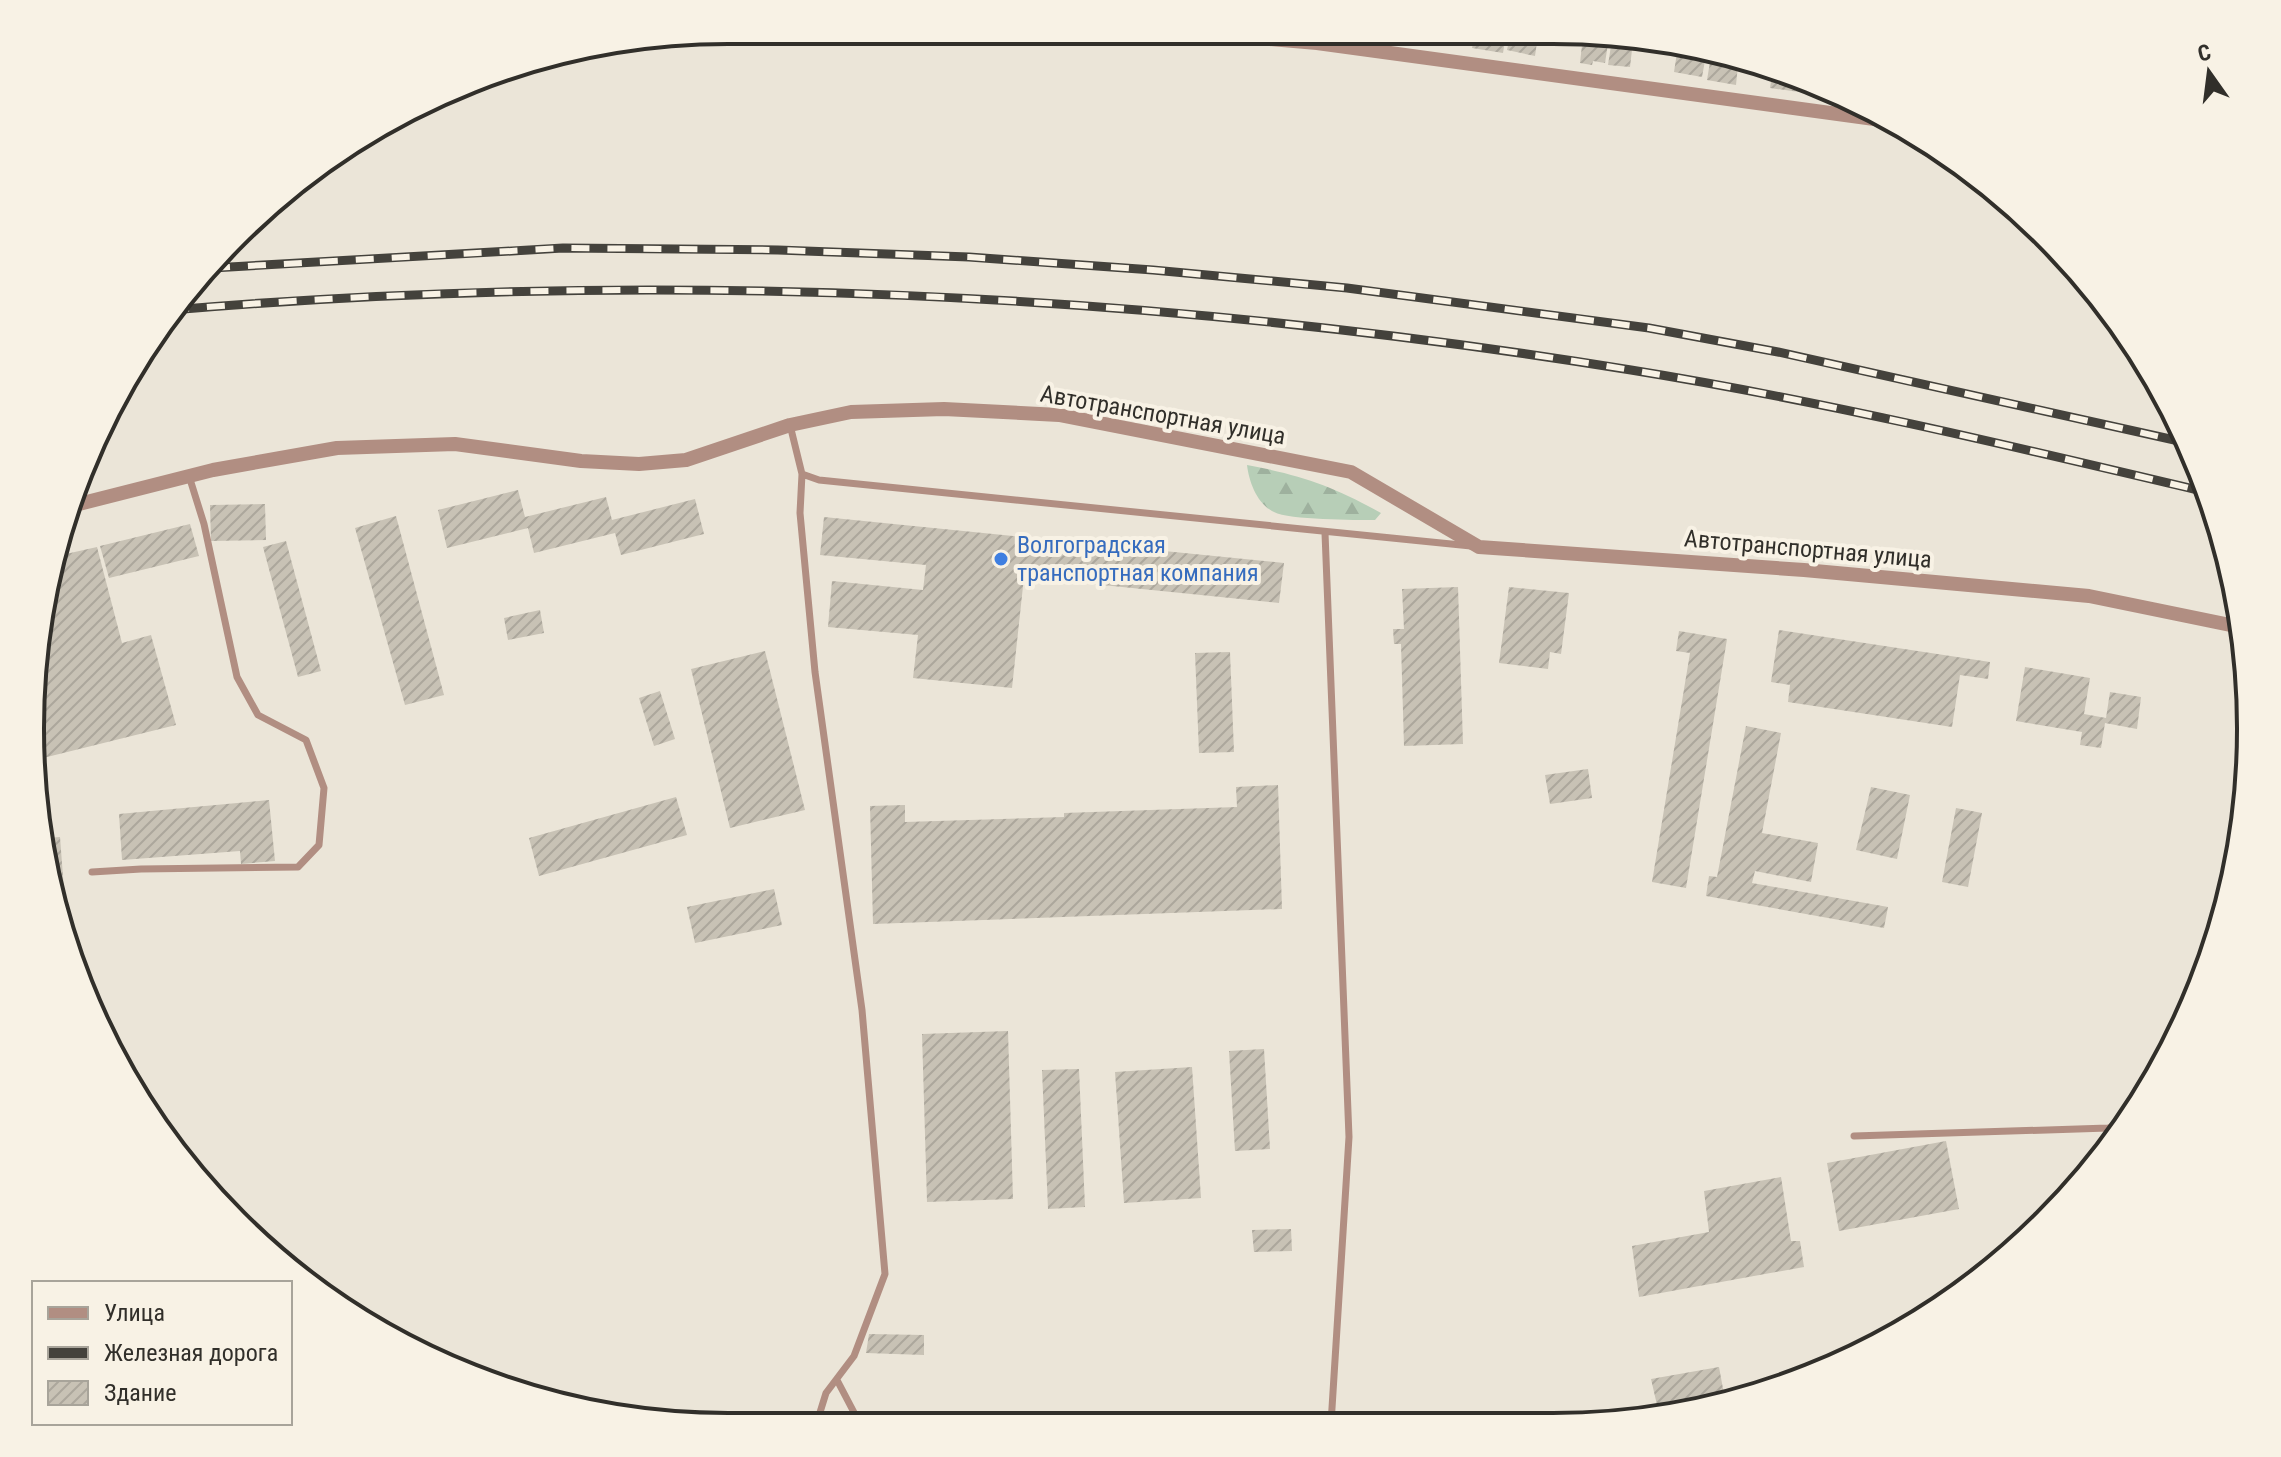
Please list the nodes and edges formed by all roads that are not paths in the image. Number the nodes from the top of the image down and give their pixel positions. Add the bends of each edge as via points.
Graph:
1 (1324, 44) edge
2 (1859, 117) edge
3 (790, 425) junction
4 (802, 474) junction
5 (189, 476) junction
6 (82, 503) edge
7 (1325, 533) junction
8 (1479, 547) junction
9 (2229, 625) edge
10 (92, 872) dead end
11 (2108, 1128) edge
12 (1854, 1136) dead end
13 (837, 1380) junction
14 (820, 1413) edge
15 (854, 1413) edge
16 (1332, 1413) edge

1 - 2 street
3 - 4 lane
3 - 5 street, Автотранспортная улица via 686,460 639,464 455,444 337,448
3 - 8 street, Автотранспортная улица via 851,412 944,409 1059,415 1351,472
4 - 7 lane via 835,482
4 - 13 lane via 800,513 815,672 862,1010 885,1274 854,1356
5 - 6 street, Автотранспортная улица
5 - 10 lane via 237,677 258,715 306,740 324,788 319,845 298,867
7 - 8 lane
7 - 16 lane via 1349,1137
8 - 9 street, Автотранспортная улица via 2089,596
11 - 12 lane
13 - 14 lane
13 - 15 lane

